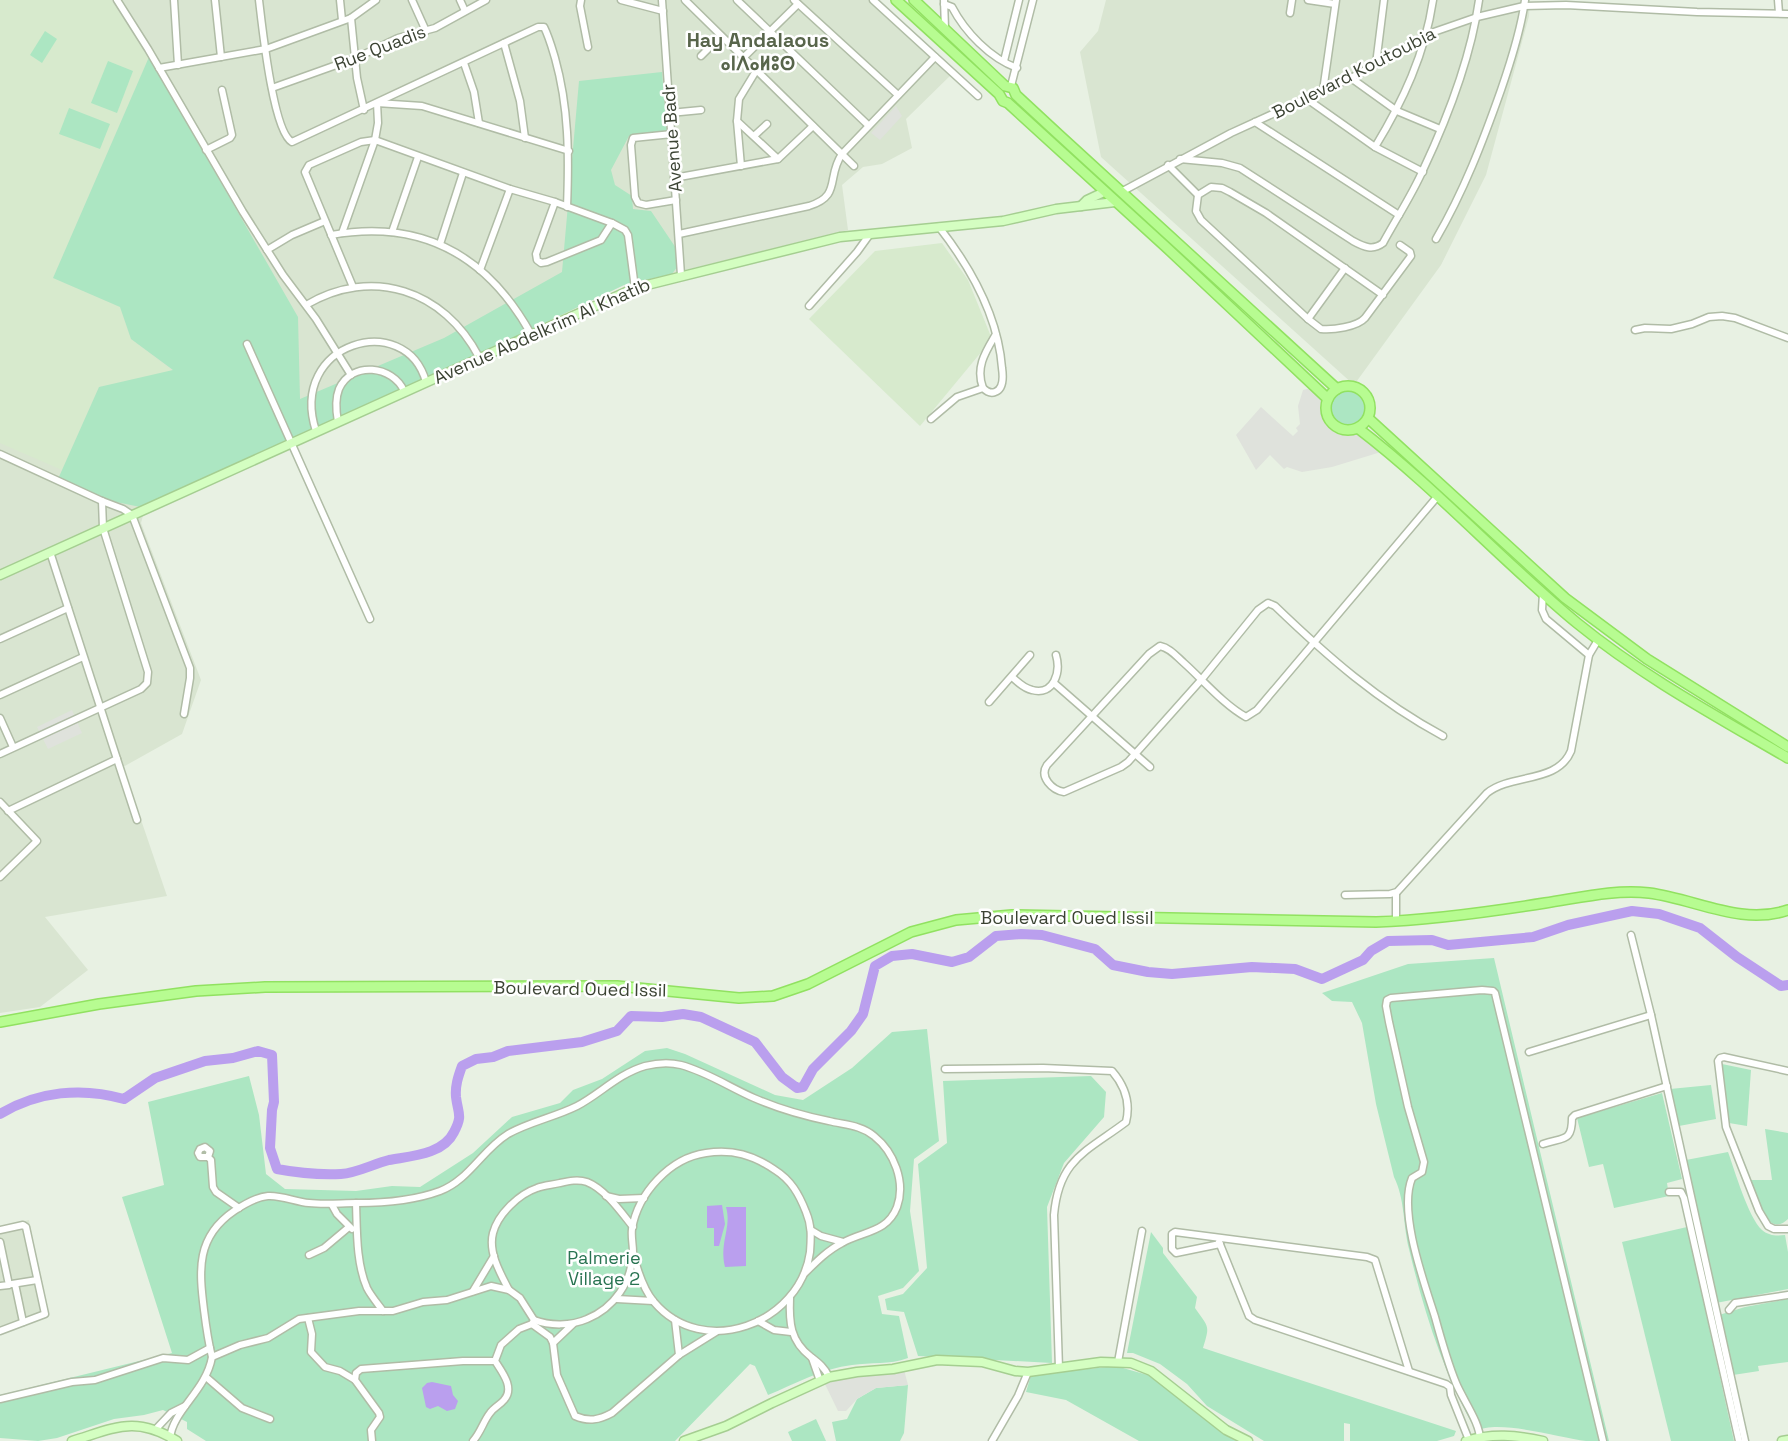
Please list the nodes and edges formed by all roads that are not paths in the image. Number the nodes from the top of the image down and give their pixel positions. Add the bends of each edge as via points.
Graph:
1 (117, 0) edge
2 (174, 0) edge
3 (215, 0) edge
4 (259, 0) edge
5 (340, 0) edge
6 (376, 0) edge
7 (412, 0) edge
8 (460, 0) edge
9 (486, 0) edge
10 (581, 0) edge
11 (621, 0) edge
12 (662, 0) edge
13 (685, 0) edge
14 (737, 0) edge
15 (873, 0) edge
16 (896, 0) edge
17 (914, 0) edge
18 (1019, 0) edge
19 (1033, 0) edge
20 (1292, 0) edge
21 (1308, 0) edge
22 (1384, 0) edge
23 (1433, 0) edge
24 (1479, 0) edge
25 (1778, 0) edge
26 (796, 2) edge
27 (944, 2) edge
28 (1336, 2) edge
29 (1525, 3) edge
30 (465, 11) junction
31 (663, 11) junction
32 (1290, 13) dead end
33 (1779, 13) junction
34 (1788, 14) edge
35 (1477, 17) junction
36 (351, 18) junction
37 (342, 20) junction
38 (945, 28) junction
39 (426, 31) junction
40 (769, 31) junction
41 (1428, 34) junction
42 (721, 36) junction
43 (504, 43) junction
44 (588, 47) dead end
45 (266, 49) junction
46 (701, 56) dead end
47 (221, 57) junction
48 (935, 57) junction
49 (356, 58) junction
50 (743, 58) junction
51 (1004, 61) junction
52 (464, 63) junction
53 (1376, 63) junction
54 (178, 65) junction
55 (159, 68) junction
56 (1017, 68) junction
57 (756, 70) junction
58 (1351, 78) junction
59 (272, 88) junction
60 (222, 90) dead end
61 (1008, 90) junction
62 (1323, 92) junction
63 (898, 95) junction
64 (978, 96) dead end
65 (1307, 99) junction
66 (377, 103) junction
67 (364, 110) junction
68 (701, 110) dead end
69 (1397, 111) junction
70 (670, 113) junction
71 (737, 121) junction
72 (1255, 122) junction
73 (479, 123) junction
74 (767, 124) dead end
75 (868, 125) junction
76 (813, 126) junction
77 (1440, 129) junction
78 (672, 134) junction
79 (754, 136) junction
80 (525, 138) junction
81 (375, 140) junction
82 (1375, 147) junction
83 (207, 150) junction
84 (569, 151) junction
85 (842, 154) junction
86 (418, 157) junction
87 (778, 159) junction
88 (1180, 159) junction
89 (1168, 165) junction
90 (741, 166) junction
91 (854, 166) dead end
92 (1423, 172) junction
93 (463, 173) junction
94 (674, 178) junction
95 (510, 189) junction
96 (1104, 192) junction
97 (1121, 192) junction
98 (1198, 195) junction
99 (676, 200) junction
100 (555, 202) junction
101 (1115, 202) junction
102 (1081, 206) junction
103 (567, 207) junction
104 (1399, 215) junction
105 (325, 221) junction
106 (612, 223) junction
107 (939, 227) junction
108 (392, 232) junction
109 (342, 233) junction
110 (870, 233) junction
111 (679, 234) junction
112 (331, 235) junction
113 (1436, 239) dead end
114 (440, 244) junction
115 (1400, 245) dead end
116 (267, 250) junction
117 (1345, 268) junction
118 (480, 270) junction
119 (681, 275) junction
120 (353, 287) junction
121 (635, 288) junction
122 (1383, 295) junction
123 (306, 305) junction
124 (809, 306) dead end
125 (1308, 319) junction
126 (1635, 330) dead end
127 (531, 334) junction
128 (996, 334) junction
129 (1788, 338) edge
130 (247, 344) dead end
131 (338, 353) junction
132 (479, 357) junction
133 (351, 375) junction
134 (426, 381) junction
135 (983, 388) junction
136 (1336, 389) junction
137 (404, 391) junction
138 (1328, 399) junction
139 (931, 419) dead end
140 (1369, 419) junction
141 (338, 422) junction
142 (1359, 429) junction
143 (316, 431) junction
144 (291, 443) junction
145 (0, 454) edge
146 (1437, 497) junction
147 (102, 501) junction
148 (132, 515) junction
149 (103, 528) junction
150 (50, 552) junction
151 (0, 575) edge
152 (1543, 593) junction
153 (68, 608) junction
154 (369, 619) dead end
155 (0, 639) edge
156 (1598, 640) junction
157 (1314, 643) junction
158 (1030, 655) dead end
159 (1056, 655) dead end
160 (1589, 655) junction
161 (84, 657) junction
162 (1012, 677) junction
163 (1202, 679) junction
164 (1054, 683) junction
165 (0, 695) edge
166 (989, 702) dead end
167 (100, 708) junction
168 (184, 714) dead end
169 (1093, 715) junction
170 (0, 718) edge
171 (1443, 736) dead end
172 (13, 747) junction
173 (1788, 747) edge
174 (0, 754) edge
175 (1136, 754) junction
176 (1788, 758) edge
177 (117, 759) junction
178 (1150, 767) dead end
179 (0, 802) edge
180 (9, 811) junction
181 (137, 820) dead end
182 (0, 877) edge
183 (1396, 893) junction
184 (1345, 895) dead end
185 (1788, 910) edge
186 (1396, 921) junction
187 (1631, 935) dead end
188 (1651, 1015) junction
189 (0, 1022) edge
190 (1529, 1052) dead end
191 (945, 1069) dead end
192 (1788, 1071) edge
193 (1666, 1086) junction
194 (1543, 1144) dead end
195 (208, 1157) dead end
196 (1669, 1192) dead end
197 (606, 1196) junction
198 (644, 1198) junction
199 (356, 1203) junction
200 (332, 1204) junction
201 (239, 1208) junction
202 (349, 1227) junction
203 (633, 1227) junction
204 (1788, 1229) edge
205 (0, 1230) edge
206 (811, 1230) junction
207 (357, 1231) junction
208 (1142, 1231) dead end
209 (1219, 1240) junction
210 (0, 1242) edge
211 (843, 1242) junction
212 (633, 1252) junction
213 (309, 1255) dead end
214 (494, 1256) junction
215 (805, 1273) junction
216 (37, 1280) junction
217 (12, 1284) junction
218 (0, 1286) edge
219 (508, 1290) junction
220 (472, 1292) junction
221 (1788, 1295) edge
222 (790, 1298) junction
223 (617, 1299) junction
224 (653, 1301) junction
225 (1729, 1310) dead end
226 (383, 1311) junction
227 (309, 1318) junction
228 (675, 1320) junction
229 (758, 1321) junction
230 (23, 1322) junction
231 (533, 1322) junction
232 (573, 1324) junction
233 (0, 1330) edge
234 (716, 1332) junction
235 (792, 1332) junction
236 (553, 1343) junction
237 (210, 1348) junction
238 (679, 1355) junction
239 (212, 1357) junction
240 (495, 1361) junction
241 (1118, 1362) junction
242 (1059, 1368) junction
243 (1409, 1371) junction
244 (1028, 1372) junction
245 (206, 1377) junction
246 (825, 1379) junction
247 (355, 1380) junction
248 (0, 1399) edge
249 (185, 1406) junction
250 (270, 1419) dead end
251 (155, 1430) junction
252 (172, 1439) edge
253 (1480, 1439) edge
254 (1467, 1440) edge
255 (1788, 1440) edge
256 (72, 1441) edge
257 (372, 1441) edge
258 (473, 1441) edge
259 (684, 1441) edge
260 (992, 1441) edge
261 (1248, 1441) edge
262 (1543, 1441) edge
263 (1603, 1441) edge
264 (1739, 1441) edge
265 (1745, 1441) edge
266 (1782, 1441) edge

1 - 55 street
2 - 54 street
3 - 47 street
4 - 45 street
5 - 37 street
6 - 36 street
7 - 39 street
8 - 30 street
9 - 30 street, Rue Quadis
10 - 44 street
11 - 31 street
12 - 31 street, Avenue Badr
13 - 42 street
14 - 40 street
15 - 48 street
16 - 61 main road
17 - 38 main road
18 - 51 street
19 - 56 street
20 - 32 street
21 - 28 street
22 - 53 street
23 - 41 street
24 - 35 street
25 - 33 street
26 - 40 street
26 - 63 street
27 - 38 street
27 - 51 street via 973,36
28 - 62 street
29 - 33 street, Boulevard Koutoubia
29 - 35 street, Boulevard Koutoubia
29 - 113 street via 1508,68 1474,164
30 - 39 street, Rue Quadis
31 - 70 street, Avenue Badr
33 - 34 street, Boulevard Koutoubia
35 - 41 street, Boulevard Koutoubia
35 - 77 street
36 - 37 street
36 - 49 street
37 - 45 street
38 - 61 main road
39 - 49 street, Rue Quadis via 398,38
40 - 50 street
40 - 75 street
41 - 53 street, Boulevard Koutoubia
41 - 69 street
42 - 46 street
42 - 50 street
43 - 52 street
43 - 80 street via 520,101
43 - 84 street via 538,27 546,30 564,97
45 - 47 street
45 - 59 street
47 - 54 street
48 - 63 street
48 - 64 street
49 - 59 street, Rue Quadis
49 - 67 street
50 - 57 street
51 - 56 street
52 - 66 street
52 - 73 street
53 - 58 street, Boulevard Koutoubia
54 - 55 street
55 - 83 street
56 - 61 street
57 - 71 street via 740,94
57 - 76 street
58 - 62 street, Boulevard Koutoubia
58 - 69 street
59 - 67 street via 282,129 292,142
60 - 83 street via 232,135
61 - 96 main road via 1014,100 1008,103
61 - 97 main road
62 - 65 street, Boulevard Koutoubia
63 - 75 street
65 - 72 street, Boulevard Koutoubia
65 - 82 street
66 - 67 street
66 - 73 street via 422,106
66 - 81 street
68 - 70 street
69 - 77 street
69 - 82 street
70 - 78 street, Avenue Badr
71 - 79 street
71 - 90 street
72 - 88 street, Boulevard Koutoubia
72 - 104 street
73 - 80 street
74 - 79 street
75 - 85 street
76 - 85 street
76 - 87 street
77 - 92 street
78 - 94 street, Avenue Badr
78 - 99 street via 633,138 635,197 638,203 646,205
79 - 87 street
80 - 84 street
81 - 86 street
81 - 105 street via 361,142 306,168
81 - 109 street
82 - 92 street
83 - 116 street
84 - 103 street
85 - 91 street
85 - 111 street via 830,193 816,204
86 - 93 street
86 - 108 street
87 - 90 street
88 - 89 street, Boulevard Koutoubia
88 - 104 street via 1240,168 1363,247 1374,248 1383,243
89 - 97 street, Boulevard Koutoubia
89 - 98 street
90 - 94 street
92 - 104 street
93 - 95 street
93 - 114 street
94 - 99 street, Avenue Badr
95 - 100 street
95 - 118 street
96 - 101 main road
96 - 102 street, Avenue Abdelkrim Al Khatib
97 - 136 main road
98 - 117 street via 1210,187 1222,188 1266,213
98 - 125 street via 1196,211 1201,220
99 - 111 street, Avenue Badr
100 - 103 street
100 - 106 street via 536,254 541,263 602,240
101 - 102 street, Avenue Abdelkrim Al Khatib
101 - 138 main road
102 - 107 street, Avenue Abdelkrim Al Khatib via 1003,221
103 - 106 street
105 - 112 street
105 - 116 street
106 - 121 street via 628,235
107 - 110 street, Avenue Abdelkrim Al Khatib
107 - 128 street via 975,279
108 - 109 street
108 - 114 street
109 - 112 street
110 - 119 street, Avenue Abdelkrim Al Khatib via 814,242
110 - 124 street
111 - 119 street, Avenue Badr
112 - 120 street
114 - 118 street
115 - 122 street via 1411,256
116 - 123 street
117 - 122 street
117 - 125 street
118 - 127 street via 512,303
119 - 121 street, Avenue Abdelkrim Al Khatib
120 - 123 street
120 - 132 street via 387,287 425,300 453,319
121 - 127 street, Avenue Abdelkrim Al Khatib
122 - 125 street via 1359,324 1324,329
123 - 131 street
126 - 129 street via 1671,329 1722,316
127 - 132 street, Avenue Abdelkrim Al Khatib
128 - 135 street via 982,358
128 - 135 street via 1002,364 1001,386 993,393
130 - 144 street
131 - 133 street
131 - 134 street via 363,343 391,345 412,357
131 - 143 street via 322,369 312,389 310,410
132 - 134 street, Avenue Abdelkrim Al Khatib
133 - 137 street via 381,370 394,377
133 - 141 street via 339,389
134 - 137 street, Avenue Abdelkrim Al Khatib
135 - 139 street via 957,397
136 - 138 main road
136 - 140 main road via 1351,386 1364,392 1371,404
137 - 141 street, Avenue Abdelkrim Al Khatib
138 - 142 main road via 1326,412 1331,423 1341,430
140 - 142 main road
140 - 173 main road via 1565,598 1647,659
141 - 143 street, Avenue Abdelkrim Al Khatib
142 - 146 main road
143 - 144 street, Avenue Abdelkrim Al Khatib
144 - 148 street, Avenue Abdelkrim Al Khatib
144 - 154 street
145 - 147 street
146 - 152 main road
146 - 157 street
147 - 148 street
147 - 149 street
148 - 149 street, Avenue Abdelkrim Al Khatib
148 - 168 street via 190,668
149 - 150 street, Avenue Abdelkrim Al Khatib
149 - 167 street via 148,675 141,689
150 - 151 street, Avenue Abdelkrim Al Khatib
150 - 153 street
152 - 156 main road
152 - 160 street via 1546,619
153 - 155 street
153 - 161 street
156 - 160 street
156 - 176 main road via 1676,692
157 - 163 street via 1250,716 1238,711
157 - 163 street via 1275,606 1266,604
157 - 171 street via 1385,702
158 - 162 street
159 - 164 street
160 - 183 street via 1571,751 1565,761 1552,771 1504,783 1487,793
161 - 165 street
161 - 167 street
162 - 164 street via 1032,690 1043,690
162 - 166 street
163 - 169 street via 1169,650 1157,647
163 - 175 street
164 - 169 street
167 - 172 street
167 - 177 street
169 - 175 street
169 - 175 street via 1044,769 1052,786 1060,792 1070,790 1121,767
170 - 172 street
172 - 174 street
175 - 178 street
177 - 180 street
177 - 181 street
179 - 180 street
180 - 182 street via 37,841
183 - 184 street
183 - 186 street
185 - 186 main road, Boulevard Oued Issil via 1752,916 1662,896 1624,892
186 - 189 main road, Boulevard Oued Issil via 980,916 911,932 808,984 773,996 739,998 617,986 265,987 196,991
187 - 188 street
188 - 190 street
188 - 193 street
191 - 242 street via 1112,1071 1127,1096 1126,1122 1076,1158 1055,1199
192 - 204 street via 1730,1058 1720,1058 1718,1069 1726,1127 1759,1211 1768,1226
193 - 194 street via 1575,1115 1569,1136
193 - 265 street
195 - 201 street via 213,1187
196 - 264 street via 1682,1192 1684,1198
197 - 198 street
197 - 203 street
197 - 214 street via 587,1182 574,1180 529,1191 497,1223
198 - 203 street
198 - 206 street via 661,1177 690,1157 719,1151 740,1153 759,1159 790,1182
199 - 200 street
199 - 207 street
199 - 211 street via 418,1198 453,1186 508,1134 580,1104 631,1071 660,1063 677,1064 768,1103 860,1127 879,1141 898,1173 898,1205 882,1227
200 - 201 street via 267,1196
200 - 202 street
201 - 237 street via 219,1224 201,1259
202 - 207 street
202 - 213 street
203 - 212 street
205 - 216 street via 26,1227
206 - 211 street
206 - 215 street
207 - 226 street via 366,1286
208 - 241 street
209 - 209 street via 1179,1253 1172,1249 1173,1232
209 - 243 street via 1249,1316
209 - 243 street via 1375,1260
210 - 217 street
211 - 215 street
212 - 223 street
212 - 224 street
214 - 219 street
214 - 220 street
215 - 222 street
216 - 217 street
216 - 230 street via 45,1315
217 - 218 street
217 - 230 street
219 - 220 street via 491,1286
219 - 231 street via 520,1298
220 - 226 street
221 - 225 street via 1735,1303
222 - 229 street
222 - 235 street
223 - 224 street
223 - 232 street via 599,1313
224 - 228 street
226 - 227 street
227 - 239 street via 299,1319 268,1338
227 - 247 street via 310,1352 325,1367
228 - 234 street
228 - 238 street
229 - 234 street
229 - 235 street via 774,1330
230 - 233 street
231 - 232 street
231 - 236 street
231 - 240 street via 501,1345
232 - 236 street
234 - 238 street
235 - 246 street
236 - 238 street via 557,1375 566,1397 575,1416 587,1420 612,1413
237 - 239 street
237 - 248 street via 188,1360 163,1358 95,1380
239 - 245 street
240 - 247 street via 361,1369
240 - 258 street via 506,1380 508,1394 491,1411
241 - 242 street
241 - 261 street via 1151,1371 1226,1430
242 - 244 street
243 - 254 street via 1450,1387
244 - 246 street via 973,1361 937,1360
244 - 260 street
245 - 249 street
245 - 250 street via 242,1408
246 - 259 street via 726,1426
247 - 257 street via 380,1413 370,1433
249 - 251 street via 171,1413
249 - 252 street
251 - 252 street
251 - 256 street via 129,1425
253 - 254 street
253 - 262 street via 1511,1436
253 - 263 street via 1480,1428 1455,1382 1410,1230 1410,1182 1422,1172 1424,1162 1389,1022 1386,1006 1391,998 1482,990 1495,993
255 - 266 street

